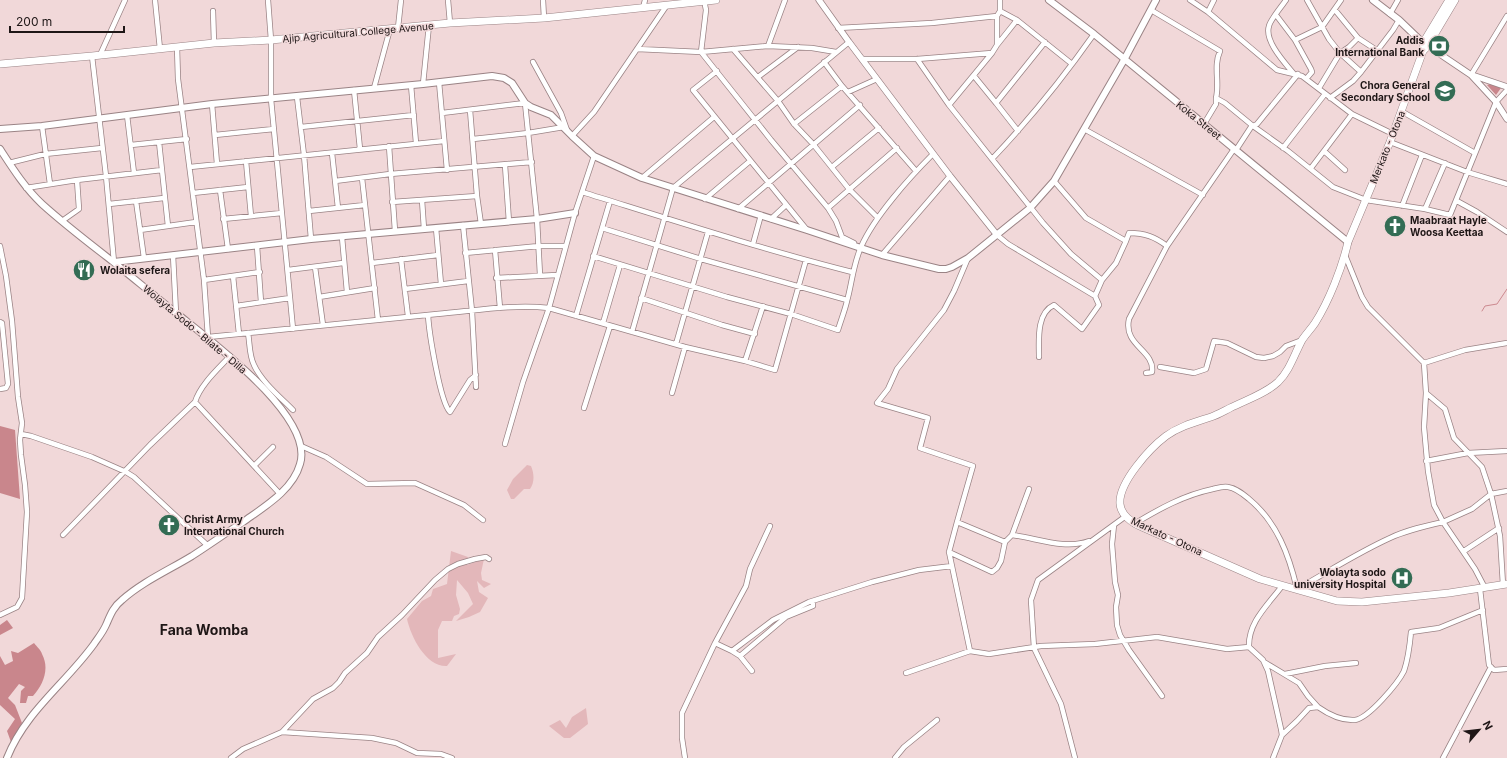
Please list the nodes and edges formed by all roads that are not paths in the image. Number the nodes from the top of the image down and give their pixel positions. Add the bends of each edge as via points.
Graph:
1 (125, 0) edge
2 (155, 0) edge
3 (268, 0) edge
4 (401, 0) edge
5 (448, 0) edge
6 (542, 0) edge
7 (645, 0) edge
8 (716, 0) edge
9 (785, 0) edge
10 (820, 0) edge
11 (1000, 0) edge
12 (1049, 0) edge
13 (1156, 0) edge
14 (1190, 0) edge
15 (1214, 0) edge
16 (1286, 0) edge
17 (1307, 0) edge
18 (1342, 0) edge
19 (1373, 0) edge
20 (1398, 0) edge
21 (1449, 0) edge
22 (1455, 0) edge
23 (704, 1) edge
24 (672, 3) edge
25 (643, 8) junction
26 (1151, 10) junction
27 (1335, 10) junction
28 (213, 11) dead end
29 (1000, 11) junction
30 (1208, 12) junction
31 (1390, 14) junction
32 (1276, 15) junction
33 (997, 16) junction
34 (1507, 16) edge
35 (544, 18) junction
36 (1018, 20) junction
37 (1399, 20) junction
38 (450, 23) junction
39 (429, 25) junction
40 (1322, 27) junction
41 (398, 28) junction
42 (838, 28) junction
43 (390, 29) junction
44 (1094, 34) junction
45 (1358, 38) junction
46 (271, 40) junction
47 (1295, 40) junction
48 (848, 42) junction
49 (1045, 42) junction
50 (214, 43) junction
51 (997, 45) junction
52 (768, 46) junction
53 (177, 47) junction
54 (798, 47) junction
55 (1425, 47) junction
56 (160, 49) junction
57 (637, 49) junction
58 (733, 49) junction
59 (1378, 51) junction
60 (701, 52) junction
61 (836, 52) junction
62 (992, 53) junction
63 (1340, 53) junction
64 (100, 55) junction
65 (92, 56) junction
66 (862, 59) junction
67 (917, 59) junction
68 (1124, 60) junction
69 (534, 62) dead end
70 (824, 62) junction
71 (0, 64) edge
72 (1072, 64) junction
73 (717, 70) junction
74 (1361, 72) junction
75 (1296, 74) junction
76 (1471, 75) junction
77 (974, 76) junction
78 (758, 77) junction
79 (877, 79) junction
80 (1306, 79) junction
81 (439, 82) junction
82 (423, 84) junction
83 (411, 85) junction
84 (842, 86) junction
85 (374, 88) junction
86 (1319, 88) junction
87 (1507, 88) edge
88 (354, 90) junction
89 (848, 92) junction
90 (1325, 94) junction
91 (297, 97) junction
92 (1216, 98) junction
93 (1330, 98) junction
94 (271, 99) junction
95 (778, 101) junction
96 (1496, 102) junction
97 (996, 103) junction
98 (212, 104) junction
99 (525, 104) junction
100 (860, 105) junction
101 (949, 105) junction
102 (183, 108) junction
103 (470, 110) junction
104 (1401, 111) junction
105 (442, 113) junction
106 (1352, 114) junction
107 (127, 115) junction
108 (414, 115) junction
109 (714, 117) junction
110 (99, 118) junction
111 (755, 119) junction
112 (1507, 119) edge
113 (357, 121) junction
114 (794, 124) junction
115 (1204, 124) junction
116 (42, 126) junction
117 (1254, 126) junction
118 (301, 127) junction
119 (879, 128) junction
120 (0, 129) edge
121 (274, 129) junction
122 (1084, 129) junction
123 (1018, 131) junction
124 (568, 132) junction
125 (528, 133) junction
126 (1393, 134) junction
127 (215, 135) junction
128 (187, 139) junction
129 (473, 139) junction
130 (733, 139) junction
131 (444, 141) junction
132 (159, 142) junction
133 (1390, 142) junction
134 (416, 144) junction
135 (813, 144) junction
136 (131, 145) junction
137 (389, 146) junction
138 (102, 148) junction
139 (897, 148) junction
140 (1283, 148) junction
141 (0, 149) edge
142 (360, 149) junction
143 (1235, 150) junction
144 (1324, 151) junction
145 (332, 153) junction
146 (1475, 153) junction
147 (45, 154) junction
148 (933, 154) junction
149 (304, 155) junction
150 (1422, 155) junction
151 (594, 156) junction
152 (277, 158) junction
153 (992, 159) junction
154 (246, 161) junction
155 (750, 161) junction
156 (532, 162) junction
157 (8, 163) junction
158 (790, 163) junction
159 (1445, 163) junction
160 (217, 164) junction
161 (505, 165) junction
162 (190, 167) junction
163 (475, 167) junction
164 (832, 167) junction
165 (1311, 168) junction
166 (162, 170) junction
167 (446, 170) junction
168 (1346, 170) dead end
169 (916, 171) junction
170 (1467, 172) junction
171 (134, 173) junction
172 (390, 174) junction
173 (106, 176) junction
174 (950, 176) junction
175 (362, 178) junction
176 (642, 178) junction
177 (77, 180) junction
178 (335, 181) junction
179 (1054, 181) junction
180 (768, 183) junction
181 (50, 184) junction
182 (1507, 184) edge
183 (248, 187) junction
184 (26, 188) junction
185 (674, 188) junction
186 (850, 189) junction
187 (220, 190) junction
188 (582, 192) junction
189 (193, 193) junction
190 (1203, 195) junction
191 (477, 196) junction
192 (164, 198) junction
193 (705, 199) junction
194 (422, 200) junction
195 (1366, 200) junction
196 (136, 201) junction
197 (610, 201) junction
198 (1457, 201) junction
199 (392, 202) junction
200 (109, 204) junction
201 (364, 205) junction
202 (786, 205) junction
203 (1402, 206) junction
204 (338, 208) junction
205 (828, 208) junction
206 (1030, 208) junction
207 (738, 209) junction
208 (1425, 209) junction
209 (309, 211) junction
210 (282, 213) junction
211 (575, 213) junction
212 (251, 216) junction
213 (761, 216) junction
214 (223, 218) junction
215 (665, 218) junction
216 (878, 218) junction
217 (537, 219) junction
218 (771, 219) junction
219 (62, 222) junction
220 (196, 222) junction
221 (509, 222) junction
222 (481, 224) junction
223 (463, 225) junction
224 (168, 226) junction
225 (436, 228) junction
226 (602, 228) junction
227 (424, 229) junction
228 (140, 230) junction
229 (807, 230) junction
230 (395, 231) junction
231 (708, 232) junction
232 (1507, 232) edge
233 (368, 234) junction
234 (997, 235) junction
235 (342, 237) junction
236 (311, 239) junction
237 (1126, 241) junction
238 (1348, 242) junction
239 (285, 243) junction
240 (753, 244) junction
241 (658, 245) junction
242 (0, 246) edge
243 (257, 246) junction
244 (538, 246) junction
245 (566, 246) junction
246 (1168, 246) junction
247 (861, 247) junction
248 (228, 249) junction
249 (495, 250) junction
250 (200, 252) junction
251 (466, 253) junction
252 (1345, 254) junction
253 (172, 255) junction
254 (438, 255) junction
255 (882, 255) junction
256 (593, 256) junction
257 (144, 258) junction
258 (968, 258) junction
259 (401, 259) junction
260 (701, 259) junction
261 (806, 260) junction
262 (114, 262) junction
263 (343, 263) junction
264 (372, 263) junction
265 (620, 265) junction
266 (315, 267) junction
267 (288, 270) junction
268 (260, 272) junction
269 (852, 272) junction
270 (648, 273) junction
271 (540, 275) junction
272 (557, 275) junction
273 (233, 276) junction
274 (496, 278) junction
275 (204, 280) junction
276 (1102, 280) junction
277 (468, 281) junction
278 (441, 284) junction
279 (693, 285) junction
280 (375, 288) junction
281 (405, 288) junction
282 (799, 288) junction
283 (347, 292) junction
284 (1095, 296) junction
285 (319, 297) junction
286 (290, 298) junction
287 (641, 298) junction
288 (848, 300) junction
289 (261, 302) junction
290 (236, 306) junction
291 (763, 306) junction
292 (500, 308) junction
293 (549, 308) junction
294 (472, 311) junction
295 (685, 312) junction
296 (176, 313) junction
297 (791, 314) junction
298 (428, 315) junction
299 (408, 316) junction
300 (576, 316) junction
301 (378, 320) junction
302 (0, 322) edge
303 (323, 324) junction
304 (603, 324) junction
305 (610, 326) junction
306 (293, 329) junction
307 (632, 332) junction
308 (248, 333) junction
309 (238, 334) junction
310 (755, 334) junction
311 (208, 337) junction
312 (1302, 340) junction
313 (1507, 343) edge
314 (676, 344) junction
315 (686, 347) junction
316 (2, 356) edge
317 (230, 356) junction
318 (1039, 357) dead end
319 (745, 361) junction
320 (1424, 364) junction
321 (1160, 367) dead end
322 (1146, 373) dead end
323 (476, 375) junction
324 (476, 387) dead end
325 (0, 389) edge
326 (672, 393) dead end
327 (1426, 393) junction
328 (195, 402) junction
329 (584, 408) dead end
330 (293, 410) dead end
331 (21, 434) junction
332 (505, 444) dead end
333 (301, 446) junction
334 (273, 447) dead end
335 (1507, 451) edge
336 (1468, 453) junction
337 (1426, 461) junction
338 (254, 466) junction
339 (126, 472) junction
340 (1029, 489) dead end
341 (1507, 491) edge
342 (280, 494) junction
343 (1491, 494) junction
344 (1126, 516) junction
345 (483, 520) dead end
346 (957, 522) junction
347 (1443, 522) junction
348 (1134, 524) junction
349 (1114, 525) junction
350 (770, 526) dead end
351 (1498, 528) junction
352 (63, 535) dead end
353 (1012, 535) junction
354 (1092, 540) junction
355 (1005, 542) junction
356 (207, 545) junction
357 (1464, 551) junction
358 (949, 552) junction
359 (489, 558) dead end
360 (952, 566) junction
361 (1505, 585) edge
362 (1282, 586) junction
363 (1297, 589) junction
364 (1482, 589) junction
365 (813, 601) junction
366 (1483, 610) junction
367 (0, 615) edge
368 (1124, 640) junction
369 (716, 643) junction
370 (1249, 647) junction
371 (1034, 648) junction
372 (732, 651) junction
373 (970, 651) junction
374 (740, 656) junction
375 (1264, 662) junction
376 (1356, 663) dead end
377 (1490, 667) junction
378 (1507, 669) edge
379 (752, 671) dead end
380 (906, 673) dead end
381 (1285, 674) junction
382 (1162, 696) dead end
383 (1318, 707) junction
384 (938, 720) dead end
385 (282, 732) junction
386 (1282, 735) junction
387 (416, 755) edge
388 (8, 758) edge
389 (231, 758) edge
390 (452, 758) edge
391 (685, 758) edge
392 (895, 758) edge
393 (1075, 758) edge
394 (1273, 758) edge
395 (1443, 758) edge

1 - 64 street
2 - 56 street
3 - 46 street
4 - 41 street
5 - 38 street
6 - 35 street
7 - 25 street
8 - 23 main road, Ajip Agricultural College Avenue
9 - 52 street
10 - 42 street
11 - 29 street
12 - 44 main road, Koka Street
13 - 26 main road
14 - 30 street
15 - 30 street
16 - 32 street
17 - 40 street
18 - 27 street
19 - 31 main road
20 - 31 street
21 - 55 main road
22 - 55 main road
23 - 24 main road, Ajip Agricultural College Avenue
23 - 60 street via 706,10
24 - 25 main road, Ajip Agricultural College Avenue
24 - 57 street
25 - 35 main road, Ajip Agricultural College Avenue
26 - 68 main road
26 - 92 street via 1220,51 1216,70 1219,87
27 - 40 street
27 - 45 street
28 - 50 street
29 - 33 street
29 - 36 street
30 - 75 street via 1277,70
31 - 37 main road
32 - 47 street
32 - 75 street via 1268,32 1281,60
33 - 42 street via 932,23
33 - 51 street
34 - 76 street
35 - 38 main road, Ajip Agricultural College Avenue
36 - 49 street
36 - 51 street
37 - 55 main road
37 - 59 street
38 - 39 main road, Ajip Agricultural College Avenue
39 - 41 main road, Ajip Agricultural College Avenue
39 - 82 street
40 - 47 street
40 - 63 street
41 - 43 main road, Ajip Agricultural College Avenue
42 - 48 street
43 - 46 main road, Ajip Agricultural College Avenue
43 - 85 street
44 - 68 main road, Koka Street
44 - 72 street
45 - 59 street
45 - 63 street
46 - 50 main road, Ajip Agricultural College Avenue
46 - 94 street
47 - 80 street via 1312,72
48 - 61 street
48 - 66 street
49 - 72 street
49 - 97 street
50 - 53 main road, Ajip Agricultural College Avenue
51 - 62 street
52 - 54 street
52 - 58 street
53 - 56 main road, Ajip Agricultural College Avenue
53 - 102 street via 178,79
54 - 61 street
54 - 78 street
55 - 76 street
55 - 104 main road, Merkato - Otona
56 - 64 main road, Ajip Agricultural College Avenue
57 - 60 street
57 - 124 street via 594,112
58 - 60 street
58 - 78 street
59 - 74 street
60 - 73 street
61 - 70 street
62 - 67 street
62 - 77 street
63 - 74 street
63 - 86 street
64 - 65 main road, Ajip Agricultural College Avenue
65 - 71 main road, Ajip Agricultural College Avenue
65 - 110 street
66 - 67 street
66 - 79 street
67 - 101 street
68 - 115 main road, Koka Street
68 - 122 main road
69 - 124 street via 561,113
70 - 84 street
70 - 95 street
72 - 123 street
73 - 109 street via 693,90
73 - 111 street
74 - 93 street
75 - 80 street
75 - 117 street
76 - 87 street
76 - 96 street
77 - 97 street
77 - 101 street
78 - 95 street
79 - 89 street
79 - 148 street
80 - 86 street
81 - 82 main road
81 - 99 main road via 492,76 504,78 512,83
81 - 105 street
82 - 83 main road
83 - 85 main road
83 - 108 street
84 - 89 street
84 - 114 street
85 - 88 main road
86 - 90 street
87 - 96 street
88 - 91 main road
88 - 113 street
89 - 100 street
90 - 93 street
90 - 140 street
91 - 94 main road
91 - 118 street
92 - 115 street via 1216,104
92 - 117 street
93 - 106 street
94 - 98 main road
94 - 121 street
95 - 111 street
95 - 114 street
96 - 112 street
96 - 146 street
97 - 123 street
98 - 102 main road
98 - 127 street
99 - 103 street
99 - 124 main road via 551,115
99 - 125 street
100 - 119 street
100 - 135 street
101 - 153 street
102 - 107 main road
102 - 128 street
103 - 105 street
103 - 129 street
104 - 126 main road, Merkato - Otona
104 - 146 street
105 - 131 street
106 - 126 street
106 - 144 street
107 - 110 main road
107 - 136 street
108 - 113 street
108 - 134 street
109 - 130 street
109 - 176 street
110 - 116 main road
110 - 138 street
111 - 130 street
111 - 158 street
113 - 118 street
113 - 142 street
114 - 135 street
115 - 143 main road, Koka Street
116 - 120 main road
116 - 147 street
117 - 140 street
117 - 143 street
118 - 149 street
119 - 139 street
119 - 164 street
121 - 127 street
121 - 152 street
122 - 179 main road
122 - 190 street
123 - 153 street
124 - 125 street
124 - 151 main road
125 - 129 street
125 - 156 street
126 - 133 main road, Merkato - Otona
127 - 160 street
128 - 132 street
128 - 162 street
129 - 163 street
130 - 155 street
130 - 185 street
131 - 134 street
131 - 167 street
132 - 136 street
132 - 166 street
133 - 150 street
133 - 195 main road, Merkato - Otona
134 - 137 street
135 - 158 street
135 - 164 street
136 - 171 street
137 - 142 street
137 - 172 street
138 - 147 street
138 - 173 street
139 - 169 street
139 - 186 street
140 - 165 street
141 - 157 main road, Wolayta Sodo - Bilate - Dilla
142 - 145 street
143 - 190 street
143 - 238 main road, Koka Street
144 - 165 street
144 - 168 street
145 - 149 street
145 - 178 street
146 - 170 street
147 - 157 street
147 - 181 street
148 - 169 street
148 - 174 street
149 - 152 street
149 - 209 street
150 - 159 street
150 - 203 street
151 - 176 main road
151 - 188 street
152 - 154 street
152 - 210 street
153 - 206 street
154 - 160 street
154 - 183 street
155 - 180 street
155 - 193 street
156 - 161 street
156 - 217 street
157 - 184 main road, Wolayta Sodo - Bilate - Dilla
158 - 180 street
158 - 205 street
159 - 170 street
159 - 208 street
160 - 162 street
161 - 163 street
161 - 221 street
162 - 189 street
163 - 167 street
163 - 191 street
164 - 186 street
165 - 195 street via 1333,187
166 - 171 street
166 - 192 street
167 - 172 street
169 - 216 street
170 - 182 street
170 - 198 street
171 - 173 street
172 - 175 street
172 - 199 street
173 - 177 street
173 - 200 street
174 - 234 street
174 - 255 street
175 - 178 street
175 - 201 street
176 - 185 main road
177 - 181 street
177 - 219 street via 79,209
178 - 204 street
179 - 206 main road
179 - 237 street via 1086,218
180 - 202 street
180 - 207 street
181 - 184 street
183 - 187 street
183 - 212 street
184 - 219 main road, Wolayta Sodo - Bilate - Dilla
185 - 193 main road
185 - 215 street
186 - 205 street
186 - 216 street
187 - 189 street
187 - 214 street
188 - 197 street
188 - 211 street
189 - 220 street
190 - 246 street
191 - 194 street
191 - 222 street
192 - 196 street
192 - 224 street
193 - 207 main road
194 - 199 street
194 - 227 street
195 - 203 street
195 - 238 main road, Merkato - Otona
196 - 200 street
196 - 228 street
197 - 215 street
197 - 226 street
198 - 208 street via 1450,215
198 - 232 street
199 - 230 street
200 - 262 street
201 - 204 street
201 - 233 street
202 - 218 street
202 - 229 street
203 - 208 street
204 - 209 street
205 - 247 street via 842,237
206 - 234 main road
206 - 276 street via 1071,254
207 - 213 main road
209 - 236 street
210 - 212 street
210 - 239 street
211 - 217 main road
211 - 245 street
212 - 214 street
213 - 218 main road
213 - 240 street
214 - 248 street
215 - 231 street
215 - 241 street
216 - 247 street
217 - 221 main road
217 - 244 street
218 - 229 main road
219 - 262 main road, Wolayta Sodo - Bilate - Dilla
220 - 224 street
220 - 250 street
221 - 222 main road
222 - 223 main road
223 - 225 main road
223 - 251 street
224 - 228 street
225 - 227 main road
225 - 254 street
226 - 241 street
226 - 256 street
227 - 230 main road
228 - 257 street
229 - 247 main road
230 - 233 main road
231 - 240 street
231 - 260 street
233 - 235 main road
233 - 264 street
234 - 258 main road
234 - 284 street
235 - 236 main road
235 - 263 street
236 - 239 main road
237 - 246 street via 1129,233 1140,233
237 - 276 street via 1116,263
238 - 252 main road, Markato - Otona
239 - 243 main road
239 - 267 street
240 - 261 street
241 - 260 street
241 - 270 street
242 - 331 street via 12,321
243 - 248 main road
243 - 268 street
244 - 245 street
244 - 249 street
244 - 271 street
245 - 272 street
246 - 322 street via 1128,324 1132,340 1150,360 1152,372
247 - 255 main road
247 - 269 street
248 - 250 main road
249 - 251 street
249 - 274 street
250 - 253 main road
250 - 275 street
251 - 277 street
252 - 312 main road, Markato - Otona via 1326,303
252 - 320 street via 1368,307
253 - 257 main road
253 - 296 street
254 - 259 street
254 - 278 street
255 - 258 main road via 939,269 952,267
256 - 265 street
256 - 300 street
257 - 262 main road
258 - 346 street via 944,310 897,369 888,389 877,403 928,418 920,448 973,466
259 - 264 street
259 - 281 street
260 - 279 street
260 - 282 street
261 - 269 street
261 - 282 street
262 - 296 main road, Wolayta Sodo - Bilate - Dilla
263 - 266 street
263 - 283 street
264 - 280 street
265 - 270 street
265 - 304 street
266 - 267 street
266 - 285 street
267 - 286 street
268 - 273 street
268 - 289 street
269 - 288 street
270 - 279 street
270 - 287 street
271 - 272 street
271 - 274 street
272 - 293 street
273 - 275 street
273 - 290 street
274 - 292 street
275 - 311 street
276 - 284 street
277 - 278 street
277 - 294 street
278 - 281 street
279 - 291 street
279 - 295 street
280 - 283 street
280 - 301 street
281 - 299 street
282 - 288 street
282 - 297 street
283 - 285 street
284 - 318 street via 1100,305 1082,330 1054,305 1050,306 1041,321
285 - 303 street
286 - 289 street
286 - 306 street
287 - 295 street
287 - 307 street
288 - 297 street via 838,330
289 - 290 street
290 - 309 street
291 - 297 street
291 - 310 street
292 - 293 street
292 - 294 street
293 - 300 street
293 - 332 street
294 - 298 street
294 - 323 street
295 - 310 street
295 - 314 street
296 - 311 main road, Wolayta Sodo - Bilate - Dilla
297 - 319 street via 775,370
298 - 299 street
298 - 323 street via 442,391 450,412 470,380
299 - 301 street
300 - 304 street
301 - 303 street
302 - 316 street
303 - 306 street
304 - 305 street
305 - 307 street
305 - 329 street
306 - 308 street
307 - 314 street
308 - 309 street
308 - 330 street via 250,353 261,376
309 - 311 street
310 - 319 street
311 - 317 main road, Wolayta Sodo - Bilate - Dilla
312 - 321 street via 1264,358 1214,340 1206,369 1194,373
312 - 344 main road, Markato - Otona via 1288,369 1278,382 1212,417 1190,423 1167,436 1135,468 1121,493 1120,505
313 - 320 street via 1465,350
314 - 315 street
315 - 319 street
315 - 326 street
316 - 325 street via 8,384 6,388
317 - 328 street via 198,394
317 - 333 main road, Wolayta Sodo - Bilate - Dilla via 279,407 294,429
320 - 327 street
323 - 324 street
327 - 336 street via 1445,409 1454,438
327 - 337 street
328 - 338 street
328 - 339 street
331 - 339 street via 85,455
331 - 367 street via 27,512 22,594 17,608
333 - 342 main road, Wolayta Sodo - Bilate - Dilla via 302,460 298,472
333 - 345 street via 326,457 367,484 415,483 464,505
334 - 338 street
335 - 336 street
336 - 337 street
336 - 343 street via 1482,467
337 - 347 street via 1434,505
338 - 342 street
339 - 352 street
339 - 356 street via 149,490
340 - 353 street
341 - 343 street
342 - 356 main road, Wolayta Sodo - Bilate - Dilla
343 - 347 street via 1472,509
343 - 351 street
344 - 348 main road, Markato - Otona
344 - 349 street
346 - 355 street
346 - 358 street
347 - 357 street
347 - 363 street via 1391,537
348 - 362 main road, Markato - Otona via 1260,579
348 - 363 street via 1163,507 1198,492 1228,486 1240,491 1264,514 1278,533 1292,565
349 - 354 street
349 - 368 street via 1112,544 1118,595 1117,625
350 - 369 street via 750,569 746,586
351 - 357 street
351 - 361 street
353 - 354 street via 1071,544
353 - 355 street
354 - 371 street via 1038,580 1031,600
355 - 358 street via 1001,561 992,572
356 - 388 main road, Wolayta Sodo - Bilate - Dilla via 120,601 89,651 21,730
357 - 364 street via 1475,569
358 - 360 street
359 - 385 street via 475,559 448,569 378,638 333,688 313,699
360 - 365 street via 919,570
360 - 373 street
361 - 364 main road, Markato - Otona
362 - 363 main road, Markato - Otona
362 - 370 street via 1262,609 1249,638
363 - 364 main road, Markato - Otona via 1326,599 1362,602
364 - 366 street
365 - 372 street via 773,620
365 - 374 street via 813,606 786,617
366 - 377 street
366 - 383 street via 1439,628 1411,632 1403,671 1368,713 1356,720 1328,714
368 - 370 street via 1157,637 1227,649
368 - 371 street
368 - 382 street
369 - 372 street
369 - 391 street via 682,713
370 - 375 street
371 - 373 street via 989,654
371 - 393 street via 1061,704
372 - 374 street
373 - 380 street
374 - 379 street
375 - 381 street
375 - 386 street via 1273,688
376 - 381 street
377 - 378 street via 1494,670
377 - 395 street
381 - 383 street via 1299,683
383 - 386 street via 1309,708
384 - 392 street via 904,747
385 - 387 street via 372,738 396,743
385 - 389 street via 243,749
386 - 394 street
387 - 390 street via 441,754

